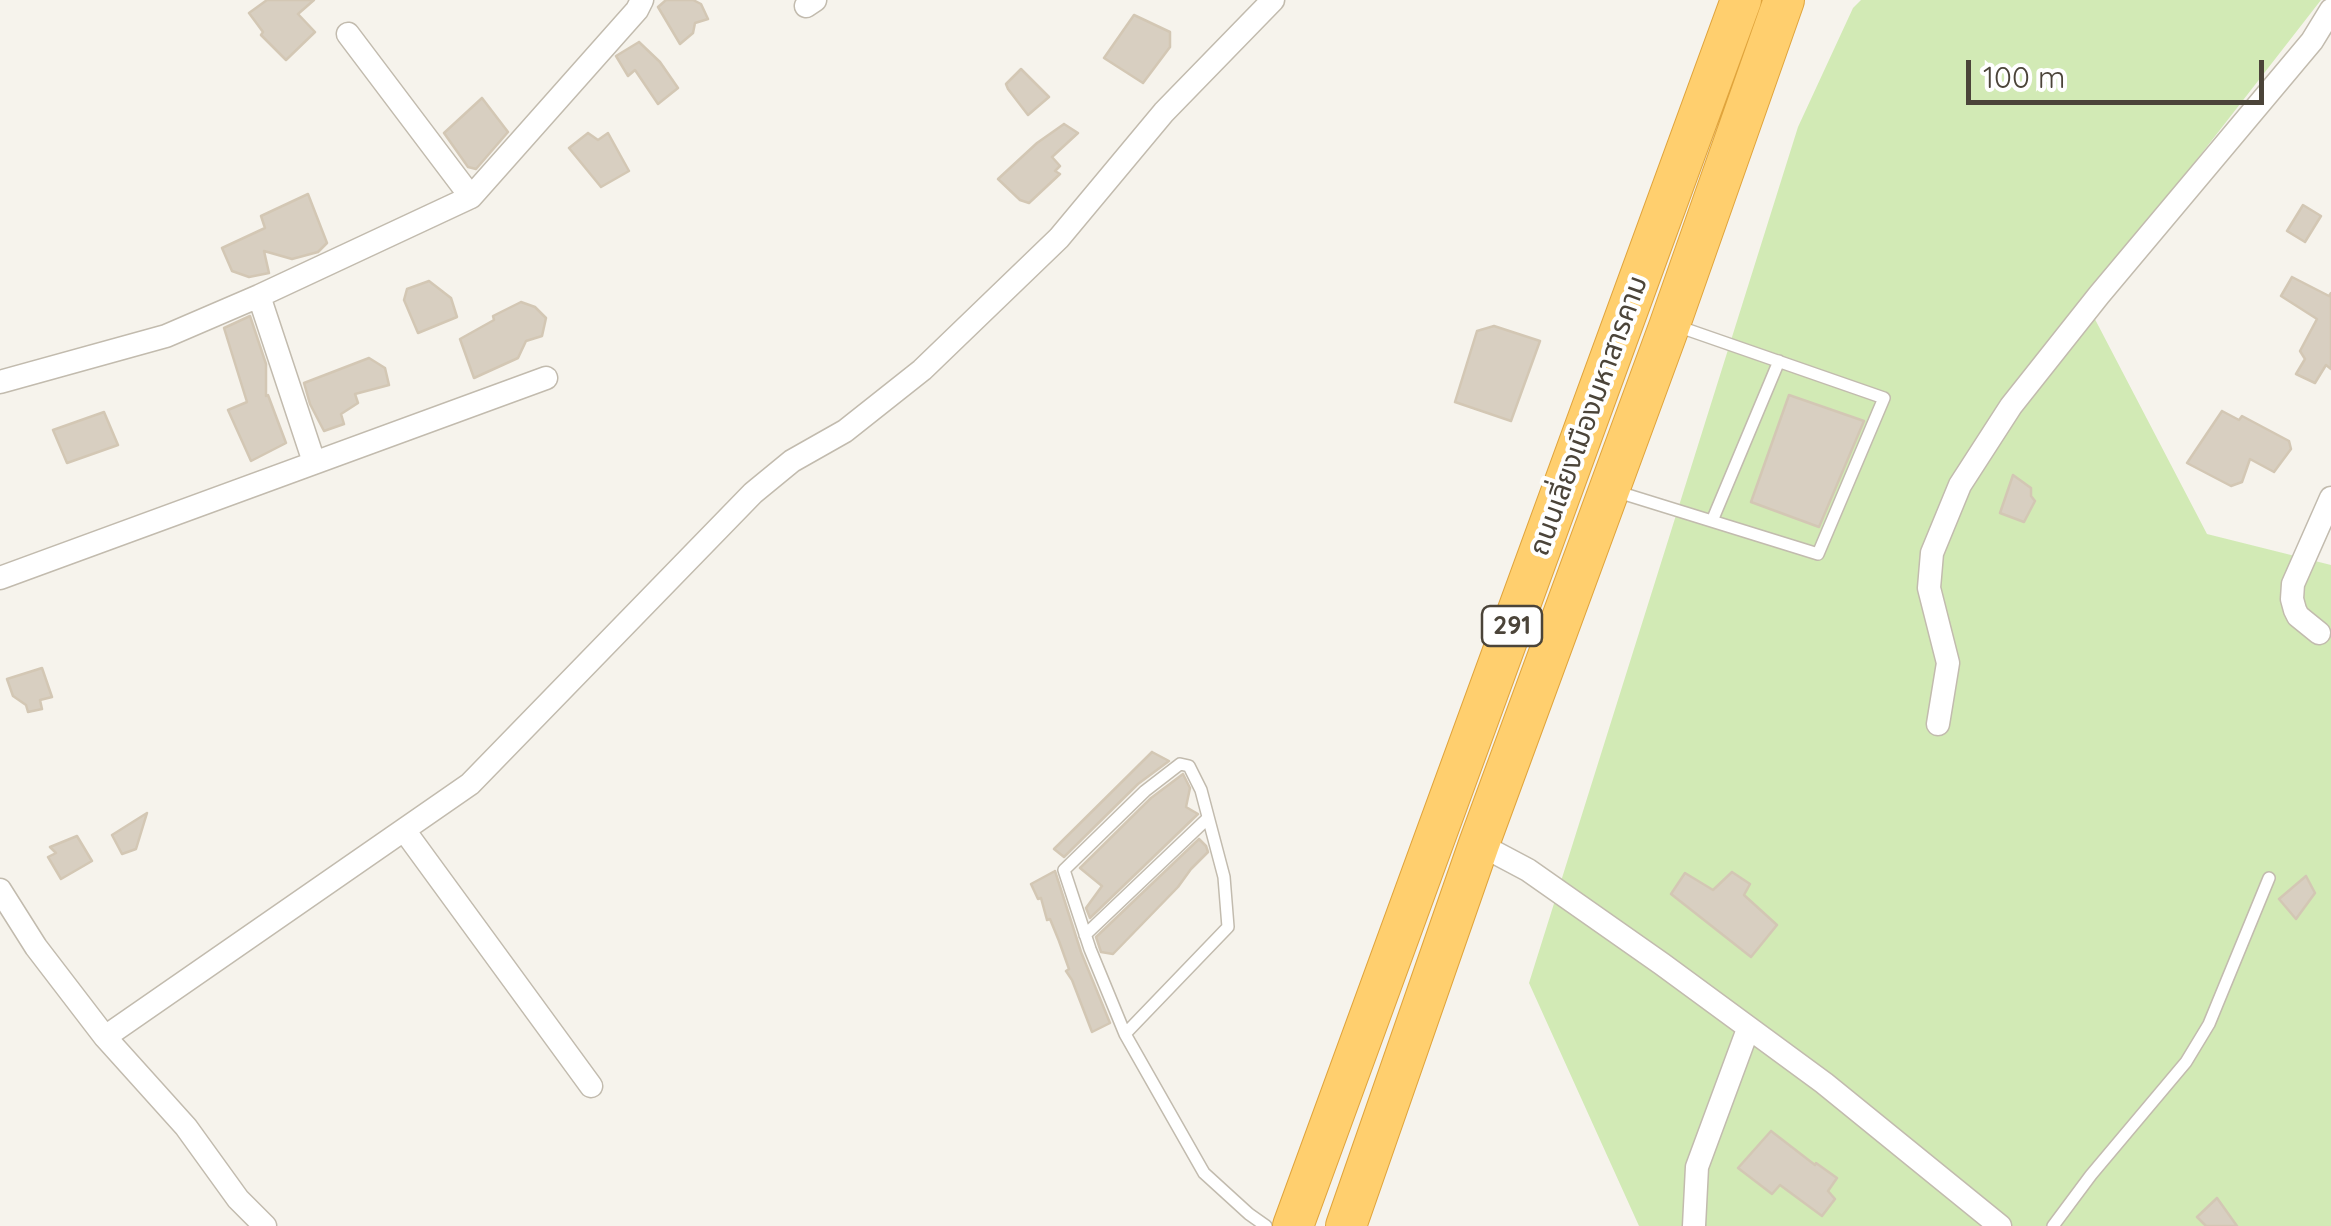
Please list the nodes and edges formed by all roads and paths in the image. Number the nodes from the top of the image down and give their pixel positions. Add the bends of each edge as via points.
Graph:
1 (642, 0) edge
2 (1273, 0) edge
3 (1795, 0) edge
4 (1735, 9) edge
5 (2331, 10) edge
6 (1778, 17) edge
7 (348, 34) dead end
8 (470, 197) junction
9 (260, 296) junction
10 (1670, 324) junction
11 (1778, 362) junction
12 (546, 378) dead end
13 (0, 382) edge
14 (314, 462) junction
15 (1609, 489) junction
16 (2331, 498) edge
17 (1712, 521) junction
18 (0, 578) edge
19 (2319, 634) dead end
20 (1938, 724) dead end
21 (1208, 818) junction
22 (404, 830) junction
23 (1479, 844) junction
24 (2270, 878) dead end
25 (0, 890) edge
26 (1085, 935) junction
27 (1748, 1029) junction
28 (1125, 1034) junction
29 (105, 1037) junction
30 (591, 1086) dead end
31 (265, 1226) edge
32 (1266, 1226) edge
33 (1294, 1226) edge
34 (1346, 1226) edge
35 (1694, 1226) edge
36 (2000, 1226) edge
37 (2053, 1226) edge

1 - 8 street
2 - 22 street via 1164,112 1059,238 922,370 753,493 470,784
3 - 6 highway, ถนนเลี่ยงเมืองมหาสารคาม
4 - 33 highway, ถนนเลี่ยงเมืองมหาสารคาม / 291
5 - 20 street via 2011,406 1960,485 1932,553 1928,588 1948,664
6 - 10 highway, ถนนเลี่ยงเมืองมหาสารคาม / 291
7 - 8 street
8 - 9 street
9 - 13 street via 166,336
9 - 14 street
10 - 11 lane
10 - 15 highway, ถนนเลี่ยงเมืองมหาสารคาม / 291
11 - 17 lane
11 - 17 lane via 1884,398 1818,554
12 - 14 street
14 - 18 street
15 - 17 lane
15 - 23 highway, ถนนเลี่ยงเมืองมหาสารคาม / 291
16 - 19 street via 2293,584 2298,616
21 - 26 lane
21 - 26 lane via 1188,766 1180,764 1145,791 1064,870
21 - 28 lane via 1224,877 1228,927
22 - 29 street
22 - 30 street
23 - 27 street via 1543,880
23 - 34 highway, ถนนเลี่ยงเมืองมหาสารคาม / 291
24 - 37 lane via 2210,1024
25 - 29 street
26 - 28 lane
27 - 35 street via 1697,1166
27 - 36 street
28 - 32 lane via 1204,1173
29 - 31 street

